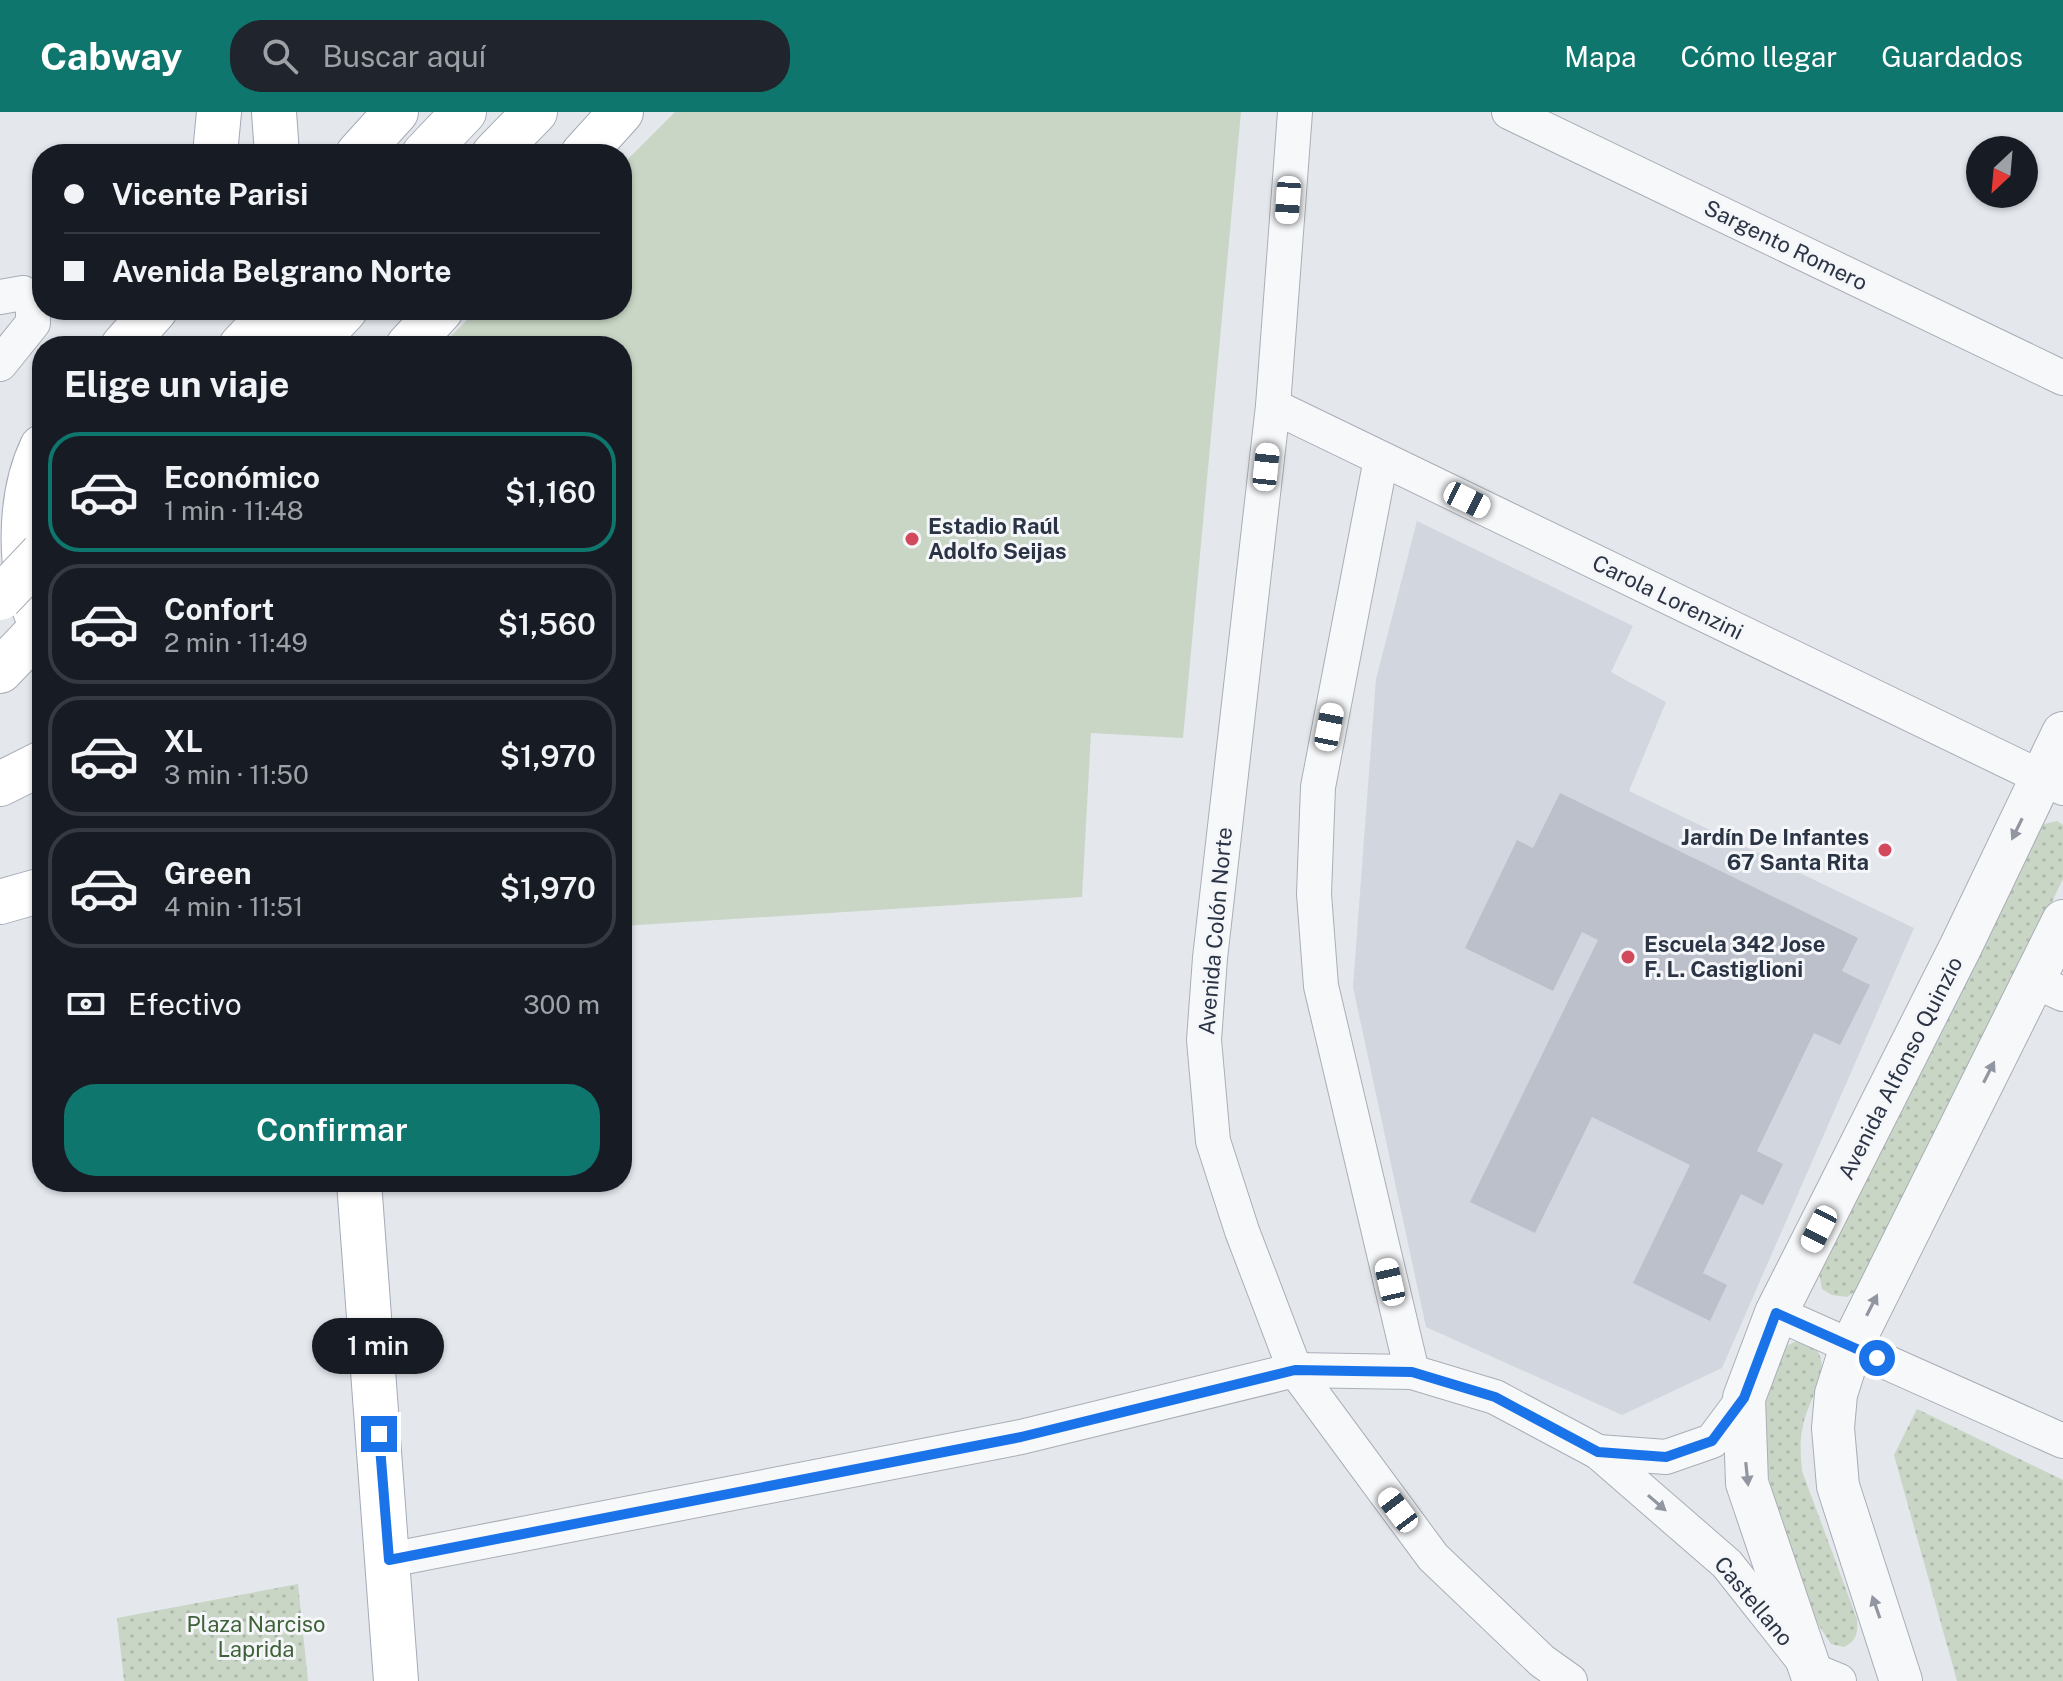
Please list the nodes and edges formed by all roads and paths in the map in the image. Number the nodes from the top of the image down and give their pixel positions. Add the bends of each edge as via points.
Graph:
1 (219, 112) edge
2 (274, 112) edge
3 (396, 112) edge
4 (464, 112) edge
5 (535, 112) edge
6 (621, 112) edge
7 (1295, 112) edge
8 (1509, 112) edge
9 (216, 144) edge
10 (276, 144) edge
11 (367, 144) edge
12 (434, 144) edge
13 (504, 144) edge
14 (592, 144) edge
15 (0, 297) edge
16 (32, 303) edge
17 (33, 320) edge
18 (266, 320) edge
19 (336, 320) edge
20 (432, 320) edge
21 (250, 336) edge
22 (320, 336) edge
23 (417, 336) edge
24 (0, 364) edge
25 (2063, 378) edge
26 (1273, 406) junction
27 (32, 429) edge
28 (1381, 459) junction
29 (0, 460) edge
30 (32, 473) edge
31 (32, 564) edge
32 (0, 598) edge
33 (32, 604) edge
34 (32, 637) edge
35 (0, 671) edge
36 (2063, 733) edge
37 (32, 768) edge
38 (2052, 783) edge
39 (0, 784) edge
40 (32, 893) edge
41 (0, 902) edge
42 (2063, 921) edge
43 (2049, 987) edge
44 (360, 1192) edge
45 (1776, 1313) junction
46 (1851, 1347) junction
47 (1295, 1370) junction
48 (1412, 1372) junction
49 (1744, 1398) junction
50 (2063, 1441) edge
51 (1598, 1452) junction
52 (389, 1560) junction
53 (1821, 1677) edge
54 (396, 1681) edge
55 (1570, 1681) edge
56 (1901, 1681) edge

1 - 9 main road
2 - 10 main road
3 - 11 main road
4 - 12 main road
5 - 13 main road
6 - 14 main road
7 - 26 street, Avenida Colón Norte
8 - 25 street, Sargento Romero
15 - 16 street via 23,293
17 - 24 street
18 - 21 main road
19 - 22 main road
20 - 23 main road
26 - 28 street, Carola Lorenzini
26 - 47 street, Avenida Colón Norte via 1204,1040 1213,1141
27 - 29 main road
28 - 38 street, Carola Lorenzini
28 - 48 street via 1318,787 1314,894 1321,986
30 - 33 main road via 23,523
31 - 32 main road, bridge
34 - 35 main road
36 - 38 street, Avenida Alfonso Quinzio
37 - 39 main road
38 -> 45 street, Avenida Alfonso Quinzio via 1961,946
40 - 41 main road
42 - 43 street
46 -> 43 street
44 - 52 main road
45 - 46 street
45 - 49 street, Avenida Alfonso Quinzio
46 - 50 street
56 -> 46 street via 1838,1486 1836,1394
47 - 48 street, Castellano
47 - 52 street, Castellano via 1021,1437
47 - 55 street, Avenida Colón Norte via 1433,1557
48 - 51 street, Castellano via 1495,1397
49 - 51 street, Castellano via 1712,1441 1666,1457
49 -> 53 street, Avenida Alfonso Quinzio via 1747,1483
51 -> 53 street, Castellano via 1727,1564
52 - 54 main road

